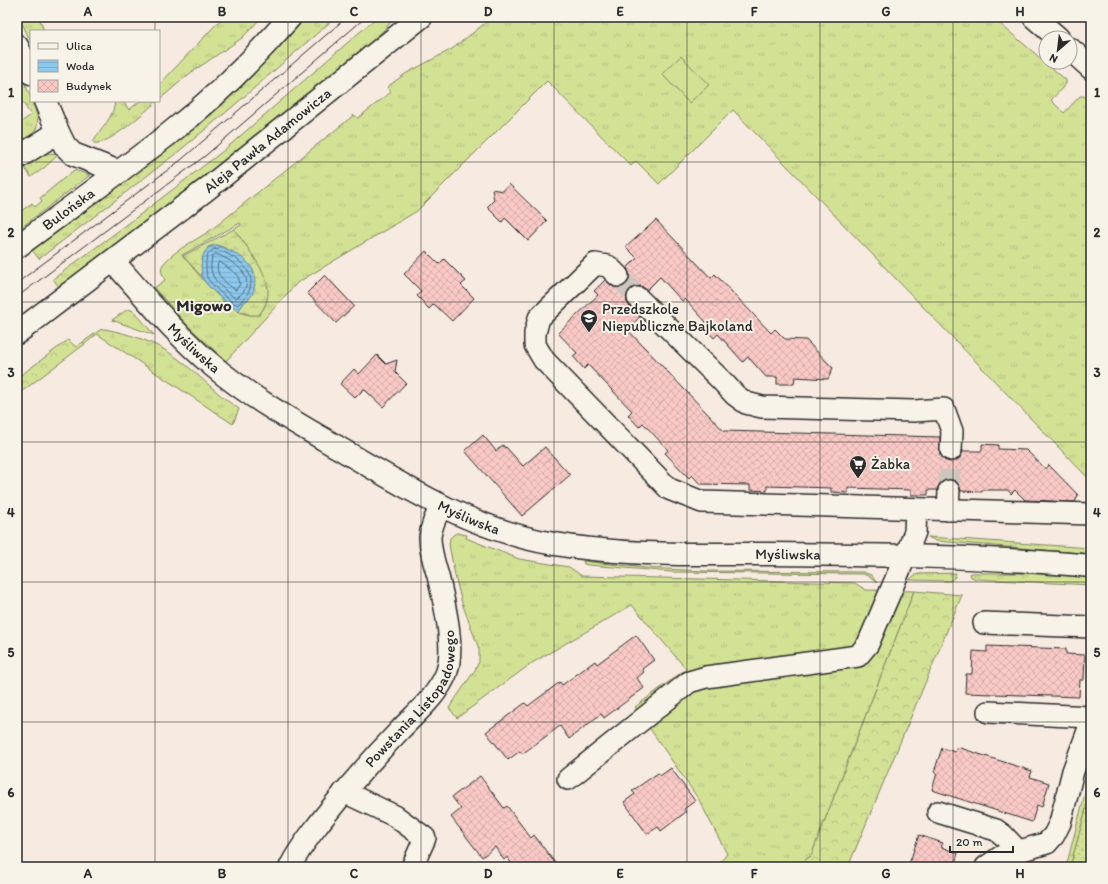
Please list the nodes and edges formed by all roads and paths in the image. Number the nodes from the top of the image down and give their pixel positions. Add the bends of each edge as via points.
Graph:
1 (290, 17) edge
2 (421, 17) edge
3 (1034, 17) edge
4 (1049, 30) edge
5 (17, 46) edge
6 (1078, 56) edge
7 (1091, 68) edge
8 (30, 71) edge
9 (45, 102) edge
10 (58, 132) junction
11 (17, 158) edge
12 (119, 172) junction
13 (17, 247) edge
14 (113, 261) junction
15 (618, 276) tunnel mouth
16 (638, 298) tunnel mouth
17 (17, 333) edge
18 (951, 450) tunnel mouth
19 (441, 506) junction
20 (916, 509) junction
21 (1090, 514) dead end
22 (906, 556) junction
23 (1091, 566) edge
24 (984, 623) dead end
25 (1091, 626) edge
26 (988, 712) dead end
27 (1091, 717) edge
28 (1091, 723) edge
29 (568, 779) dead end
30 (344, 792) junction
31 (938, 812) dead end
32 (1018, 851) junction
33 (290, 867) edge
34 (412, 867) edge
35 (986, 867) edge

1 - 12 street via 207,102
2 - 14 street, Aleja Pawła Adamowicza via 207,190
3 - 4 street
5 - 8 street
6 - 7 street
9 - 10 street
10 - 11 street
10 - 12 street via 65,146 74,154
12 - 13 street, Bulońska
14 - 17 street
14 - 19 street, Myśliwska via 190,346 214,367 310,431
15 - 20 street via 608,266 595,264 539,318 535,345 544,360 669,490 702,502
16 - 18 street via 746,403 762,407 914,411 944,409 952,431
19 - 22 street, Myśliwska via 518,536 547,543 607,550 682,554
19 - 30 street, Powstania Listopadowego via 430,538 449,638 450,657 446,673 428,700
20 - 21 street via 948,500
20 - 22 street via 915,532
22 - 23 street, Myśliwska
22 - 29 street via 868,644 858,656 706,677 689,682
24 - 25 street
26 - 27 street
28 - 32 street via 1054,835 1047,843
30 - 33 street, Powstania Listopadowego via 303,844
30 - 34 street via 394,816 425,838
31 - 32 street via 996,830
32 - 35 street via 1002,856

